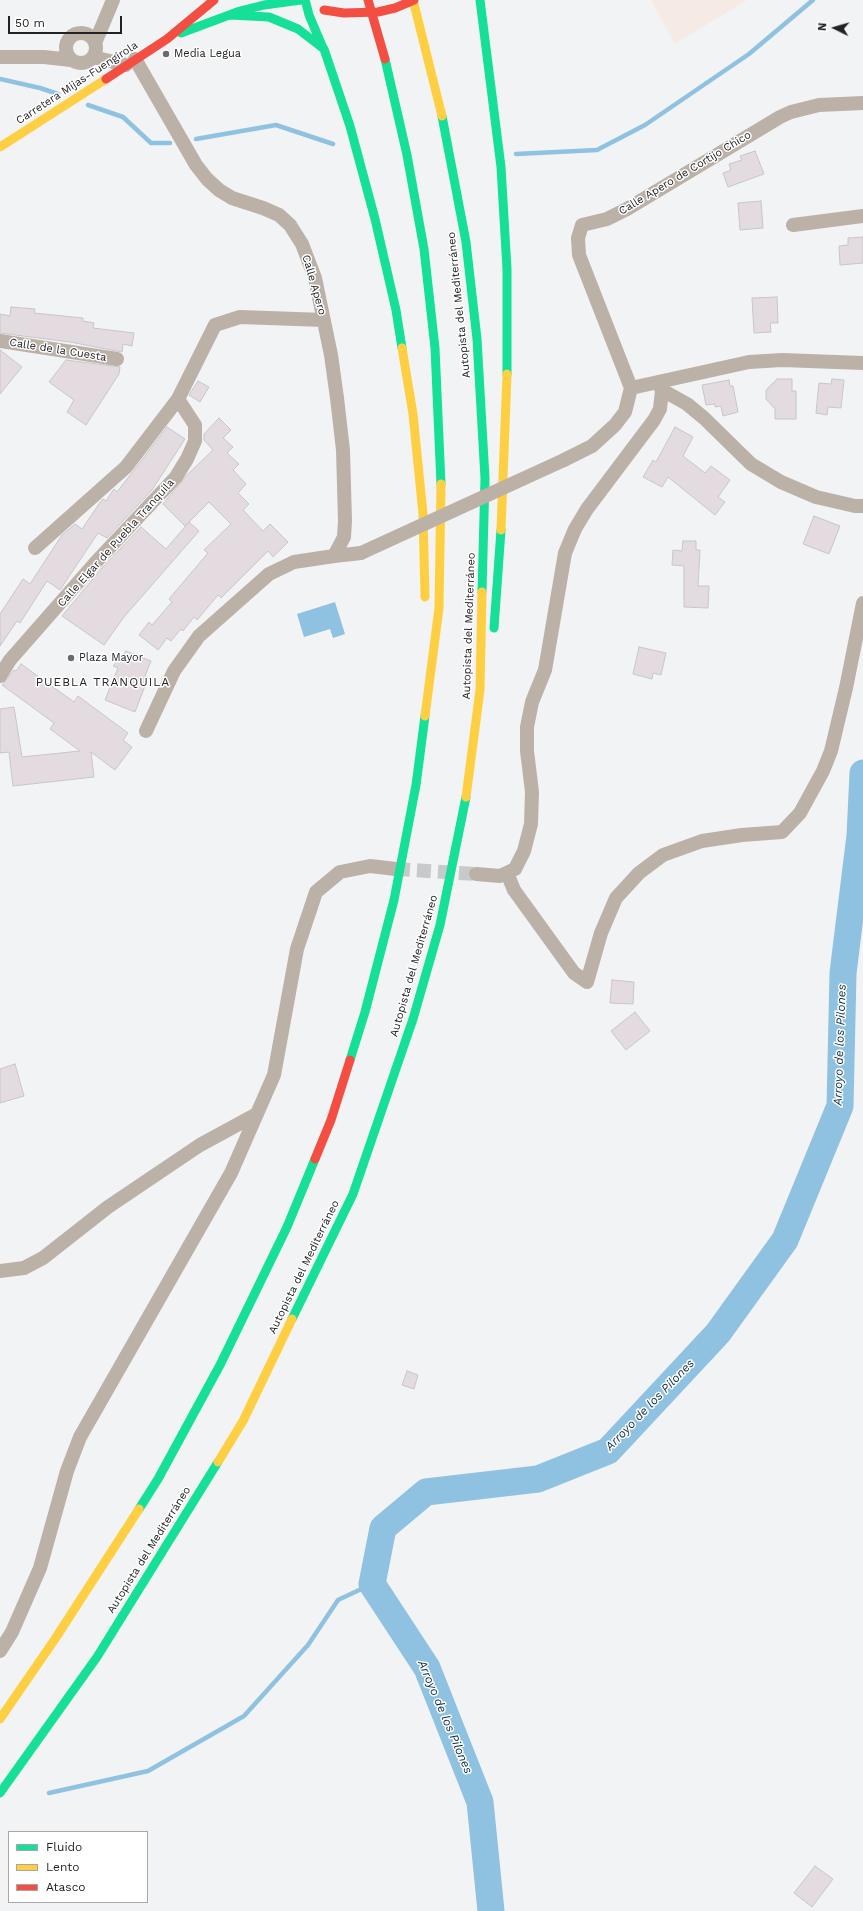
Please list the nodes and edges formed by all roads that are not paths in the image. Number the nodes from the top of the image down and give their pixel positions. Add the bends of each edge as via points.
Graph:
1 (113, 0) edge
2 (214, 0) edge
3 (368, 0) edge
4 (413, 0) edge
5 (480, 0) edge
6 (303, 1) edge
7 (230, 14) junction
8 (108, 16) junction
9 (79, 33) junction
10 (166, 39) junction
11 (67, 42) junction
12 (95, 43) junction
13 (324, 50) junction
14 (0, 57) edge
15 (44, 57) junction
16 (93, 57) junction
17 (71, 60) junction
18 (130, 62) junction
19 (863, 103) edge
20 (0, 147) edge
21 (863, 216) edge
22 (793, 225) dead end
23 (324, 320) junction
24 (0, 341) edge
25 (116, 359) dead end
26 (863, 363) edge
27 (660, 387) junction
28 (631, 388) junction
29 (178, 399) junction
30 (863, 506) edge
31 (35, 548) dead end
32 (334, 556) junction
33 (863, 603) edge
34 (426, 609) dead end
35 (427, 624) dead end
36 (432, 662) junction
37 (0, 676) edge
38 (480, 690) junction
39 (146, 731) dead end
40 (396, 868) tunnel mouth
41 (507, 873) junction
42 (476, 874) tunnel mouth
43 (257, 1114) junction
44 (0, 1271) edge
45 (0, 1651) edge
46 (0, 1719) edge
47 (0, 1793) edge

1 - 8 street
2 - 10 main road
3 - 36 main road via 407,155 424,249 434,348 441,490 439,608
4 - 6 main road, bridge via 378,12 344,13 324,10
4 - 38 main road, Autopista del Mediterráneo via 450,151 466,242 477,339 485,478
5 - 38 main road via 501,167 507,268 507,403 501,540 492,644
6 - 7 main road via 264,5
6 - 13 main road
7 - 10 main road
7 - 13 main road via 269,17 298,29
8 - 9 street
8 - 12 street
9 - 11 street via 70,37
9 - 12 street via 89,35
10 - 18 main road, Carretera Mijas-Fuengirola
11 - 15 street
11 - 17 street via 66,52
12 - 16 street
13 - 34 main road via 350,126 396,310 414,422 423,514
14 - 15 street
15 - 17 street
16 - 17 street via 80,64
16 - 18 street
18 - 20 main road, Carretera Mijas-Fuengirola
18 - 23 street, Calle Apero via 207,179 232,198 273,213 290,225 302,244 315,278
19 - 28 street, Calle Apero de Cortijo Chico via 819,105 780,117 627,209 607,219 582,225 578,238 579,255
21 - 22 street
23 - 29 street via 240,317 216,325
23 - 32 street, Calle Apero via 338,398 343,450 344,537
24 - 25 street, Calle de la Cuesta
26 - 27 street via 782,360 749,362
27 - 28 street
27 - 30 street via 704,418 751,464 781,482 816,497
27 - 41 street via 660,409 654,420 587,509 565,553 545,670 532,702 527,727 532,792 531,824 524,851 515,869
28 - 32 street, bridge via 625,412 615,426 592,446 361,553
29 - 31 street via 126,467
29 - 37 street, Calle Elgar de Puebla Tranquila via 195,425 195,441 176,477 96,562 10,660
32 - 39 street via 294,562 269,574 199,636 174,671
33 - 41 street via 831,751 800,813 782,832 702,841 663,855 639,873 616,898 601,933 587,982 574,973 514,890
35 - 36 main road
36 - 46 main road via 416,785 394,900 365,1012 331,1120 287,1227 226,1352 158,1480
38 - 47 main road, Autopista del Mediterráneo via 464,813 440,925 413,1019 353,1194 243,1421 97,1657
40 - 43 street via 370,866 340,872 316,892 297,949 274,1075
41 - 42 street via 500,876
43 - 44 street via 200,1145 108,1207 43,1258 24,1268
43 - 45 street via 231,1173 80,1437 67,1471 40,1568 12,1632

